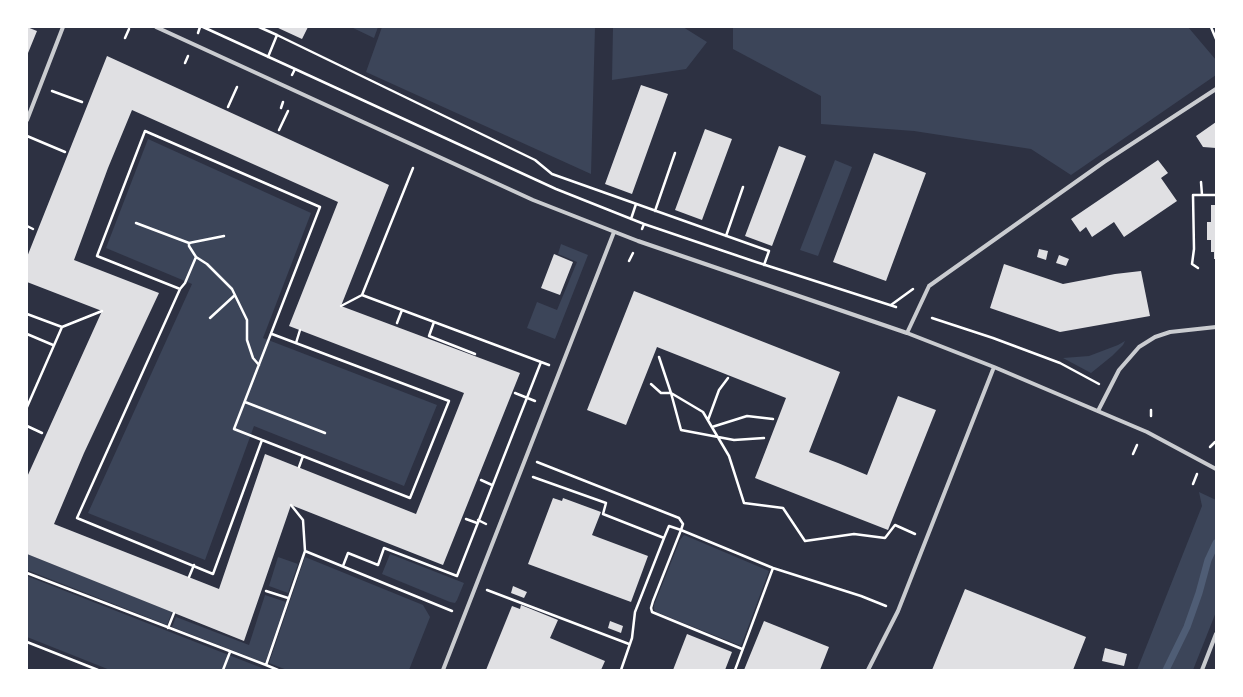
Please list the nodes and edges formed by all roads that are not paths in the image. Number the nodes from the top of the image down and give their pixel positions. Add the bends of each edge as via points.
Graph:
1 (63, 27) edge
2 (156, 27) edge
3 (1216, 88) edge
4 (27, 120) edge
5 (614, 232) junction
6 (1216, 327) edge
7 (907, 333) junction
8 (994, 367) junction
9 (1098, 411) junction
10 (1216, 469) edge
11 (1216, 634) edge
12 (443, 670) edge
13 (868, 670) edge
14 (1202, 670) edge

1 - 4 street
2 - 5 street via 533,200
3 - 7 street via 1104,162 929,286
5 - 7 street
5 - 12 street
6 - 9 street via 1170,332 1155,337 1139,347 1119,370
7 - 8 street
8 - 9 street
8 - 13 street via 898,611
9 - 10 street via 1147,432
11 - 14 street

